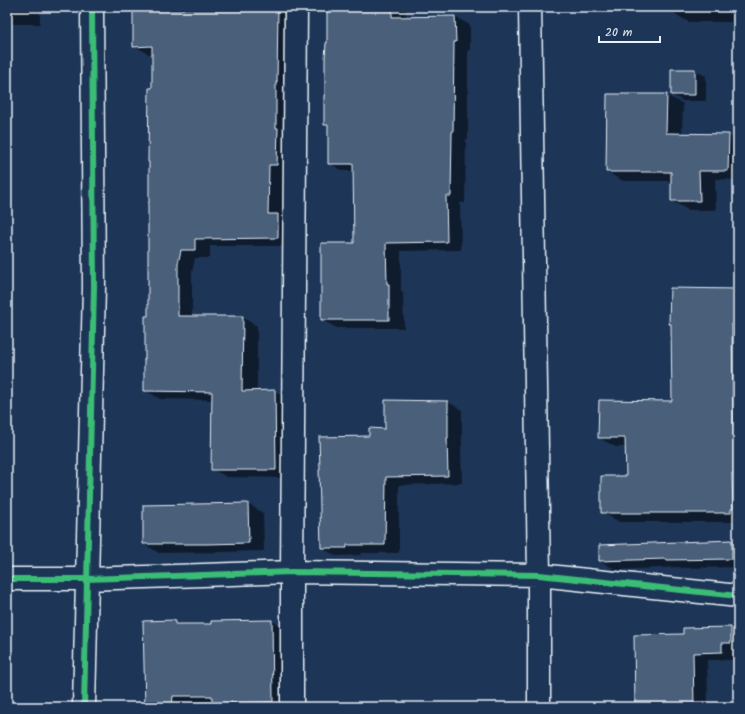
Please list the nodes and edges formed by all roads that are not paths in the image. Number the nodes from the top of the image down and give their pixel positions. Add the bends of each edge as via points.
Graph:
1 (92, 7) edge
2 (296, 7) edge
3 (530, 7) edge
4 (292, 572) junction
5 (539, 575) junction
6 (7, 579) edge
7 (87, 579) junction
8 (738, 596) edge
9 (84, 707) edge
10 (292, 707) edge
11 (540, 707) edge

1 - 7 street via 94,272
2 - 4 street
3 - 5 street
4 - 5 street
4 - 7 street
4 - 10 street
5 - 8 street
5 - 11 street
6 - 7 street
7 - 9 street

